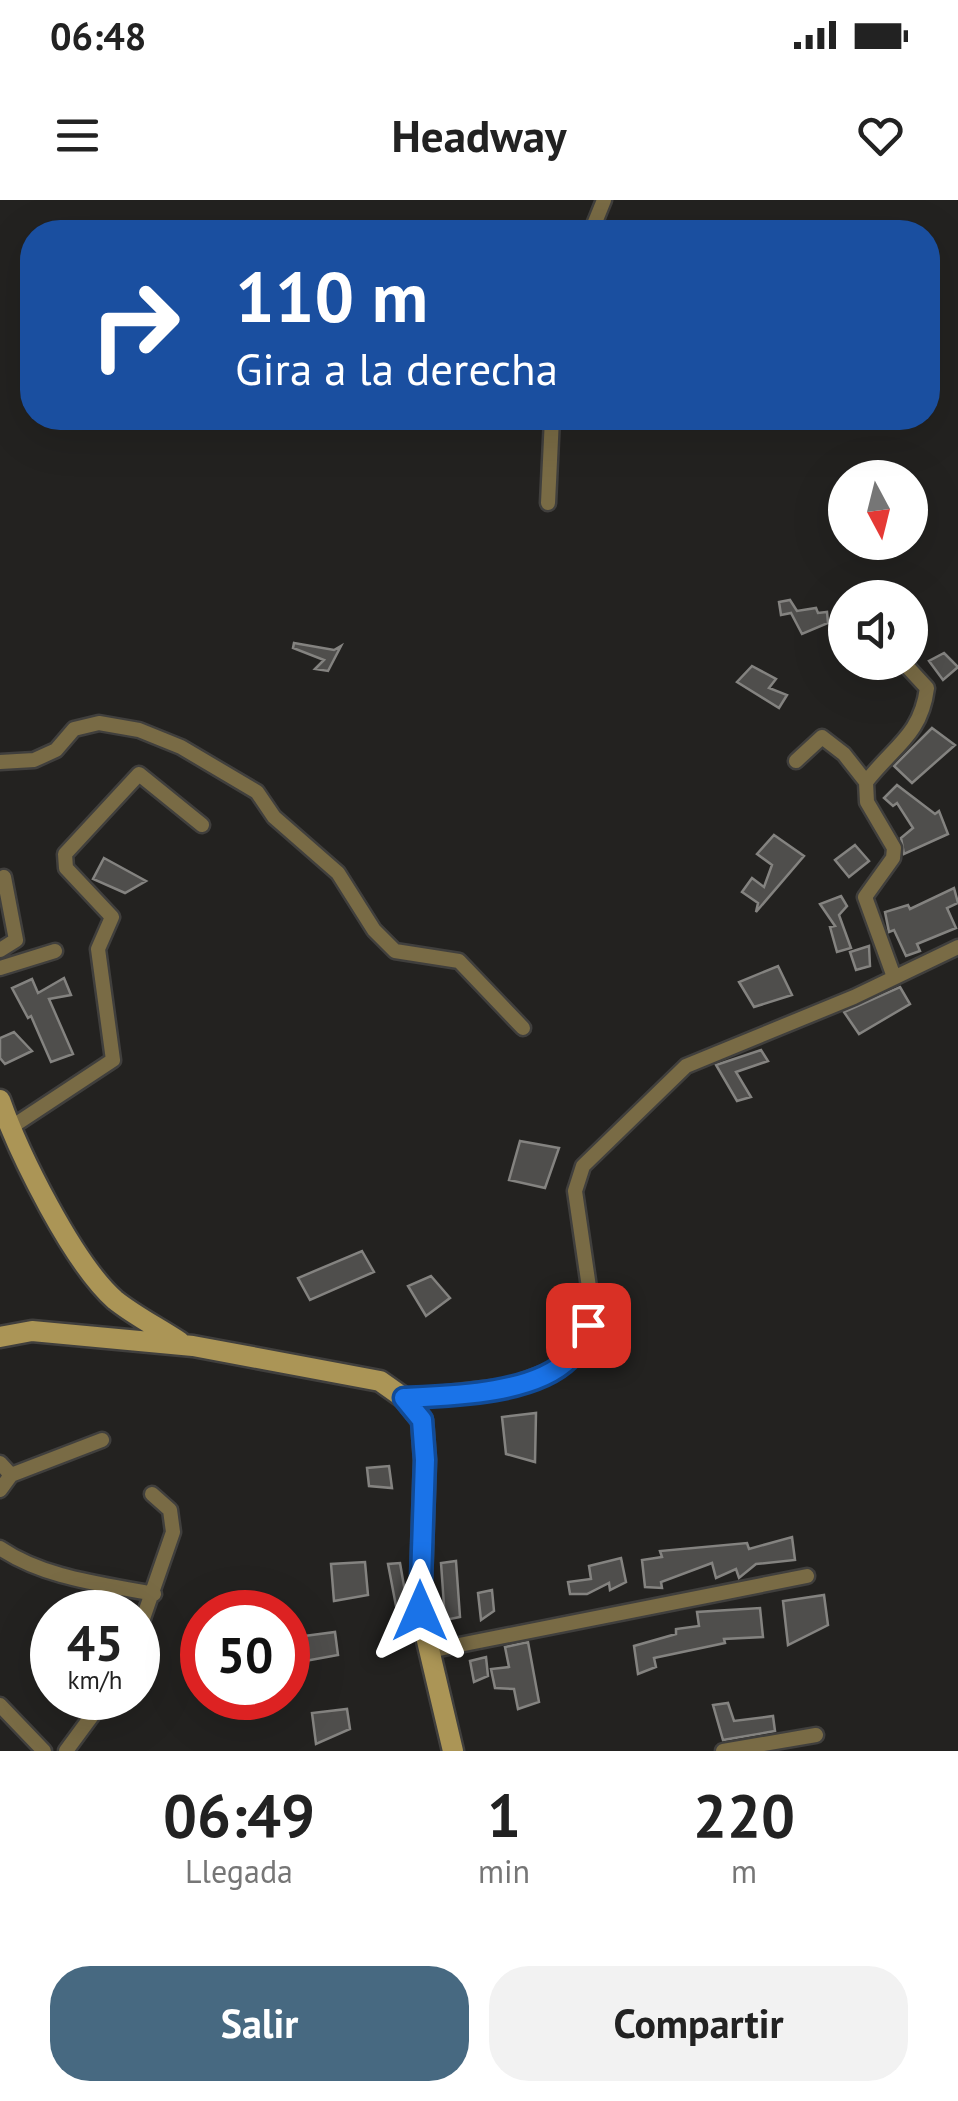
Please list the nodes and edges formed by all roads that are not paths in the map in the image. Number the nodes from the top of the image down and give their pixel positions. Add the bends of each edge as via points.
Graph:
1 (551, 430) edge
2 (548, 503) dead end
3 (920, 680) edge
4 (796, 761) dead end
5 (0, 762) edge
6 (866, 782) junction
7 (202, 826) dead end
8 (4, 877) dead end
9 (958, 946) edge
10 (0, 950) edge
11 (55, 951) dead end
12 (0, 968) edge
13 (894, 977) junction
14 (523, 1028) dead end
15 (0, 1100) edge
16 (10, 1128) junction
17 (0, 1337) edge
18 (186, 1346) junction
19 (404, 1398) junction
20 (102, 1440) dead end
21 (0, 1462) edge
22 (11, 1475) junction
23 (0, 1490) edge
24 (152, 1494) dead end
25 (0, 1548) edge
26 (807, 1576) dead end
27 (134, 1590) edge
28 (155, 1590) edge
29 (429, 1651) junction
30 (0, 1705) edge
31 (89, 1720) edge
32 (816, 1735) dead end
33 (44, 1751) edge
34 (66, 1751) edge
35 (453, 1751) edge
36 (722, 1751) edge

1 - 2 street
3 - 6 street via 927,688 917,728
4 - 6 street via 822,737
5 - 14 street via 34,760 56,750 74,729 99,723 181,747 257,792 274,817 338,873 374,930 396,951 459,961
6 - 13 street via 867,802 894,848 864,897
7 - 16 street via 140,774 65,854 66,868 112,917 98,949 114,1060
8 - 10 street via 16,940
9 - 13 street
11 - 12 street
13 - 19 street via 686,1066 582,1166 575,1191 591,1300 588,1325 571,1357 510,1386
15 - 16 main road
16 - 18 main road via 82,1260 114,1299
17 - 18 main road via 32,1331
18 - 19 main road via 380,1382
19 - 29 main road via 422,1420 420,1611
20 - 22 street
21 - 22 street
22 - 23 street
24 - 28 street via 170,1510 174,1532
25 - 27 street via 18,1560
26 - 29 street
29 - 35 main road
30 - 33 street
31 - 34 street
32 - 36 street

